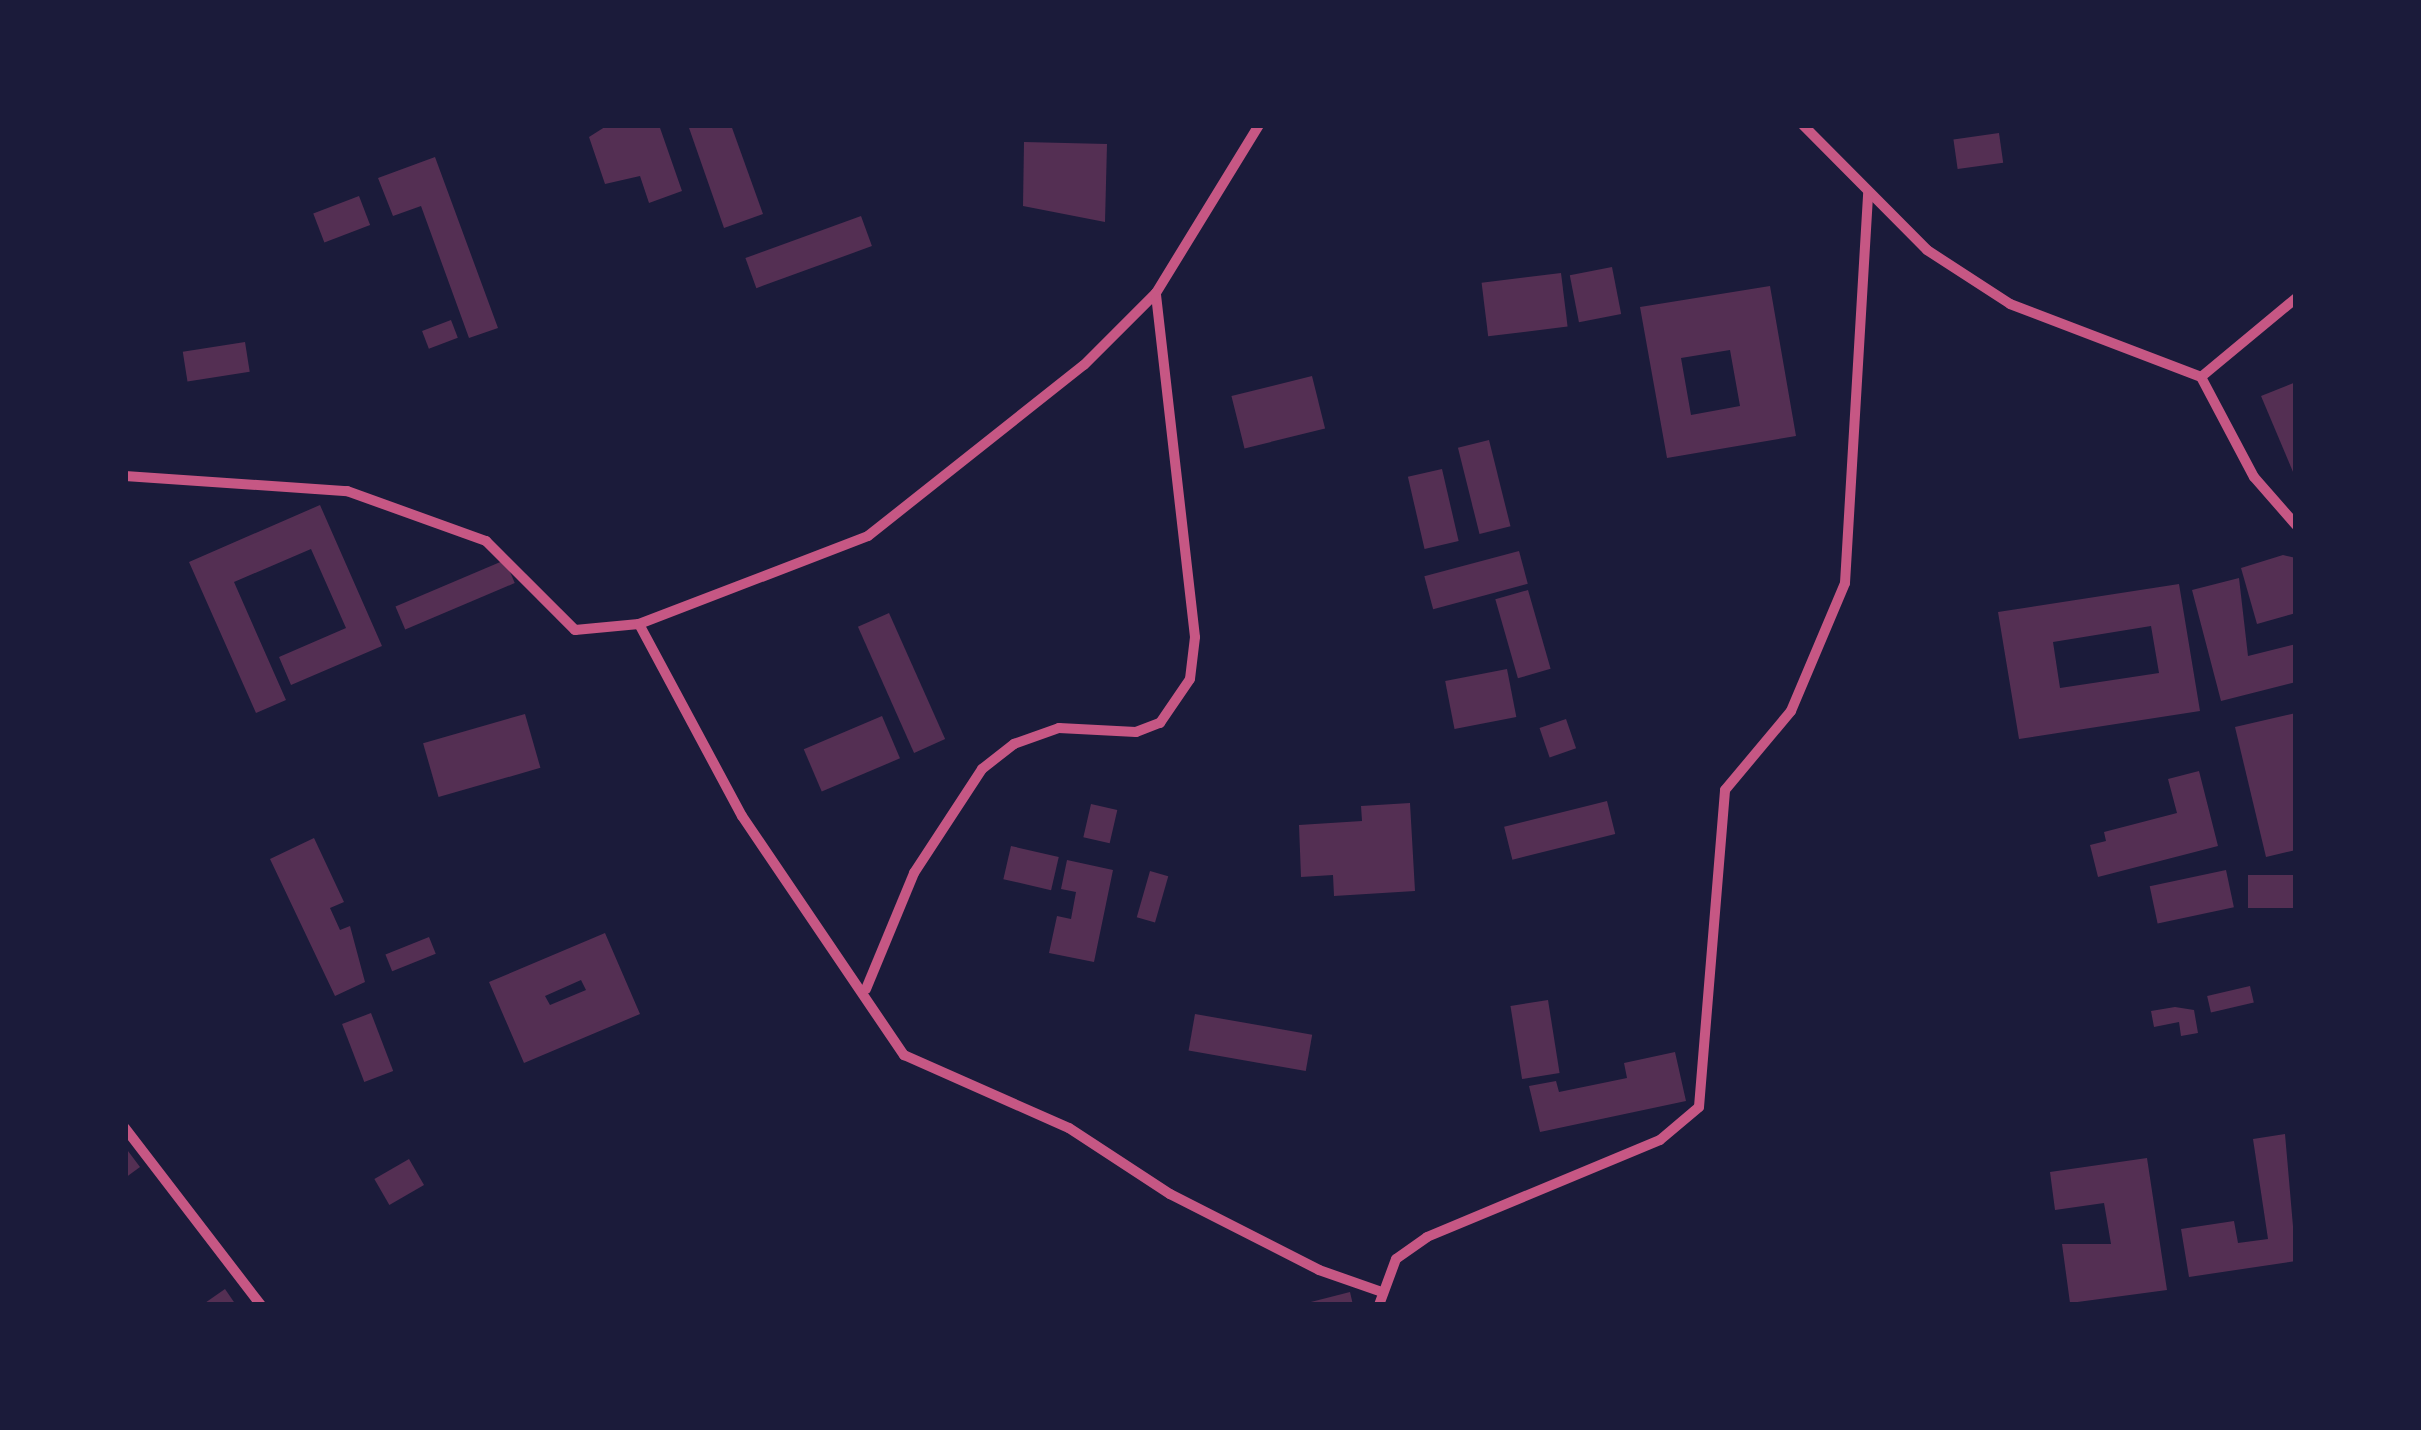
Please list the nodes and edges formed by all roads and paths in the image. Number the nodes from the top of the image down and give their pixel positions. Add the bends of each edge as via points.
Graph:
1 (1259, 125) edge
2 (1803, 125) edge
3 (1868, 193) junction
4 (1156, 292) junction
5 (2296, 298) edge
6 (2201, 377) junction
7 (125, 476) edge
8 (2296, 525) edge
9 (639, 624) junction
10 (866, 989) junction
11 (125, 1128) edge
12 (1379, 1290) junction
13 (261, 1305) edge
14 (1379, 1305) edge

1 - 4 street
2 - 3 street
3 - 6 street via 1927,250 2010,304
3 - 12 street via 1845,583 1791,711 1724,790 1699,1107 1660,1140 1427,1238 1396,1259
4 - 9 street via 1084,365 868,536
4 - 10 street via 1195,638 1190,679 1160,723 1136,732 1060,728 1014,744 982,769 914,873
5 - 6 street
6 - 8 street via 2254,476
7 - 9 street via 347,491 486,541 575,630
9 - 10 street via 742,816
10 - 12 street via 904,1055 1069,1128 1170,1194 1319,1270
11 - 13 street
12 - 14 street

